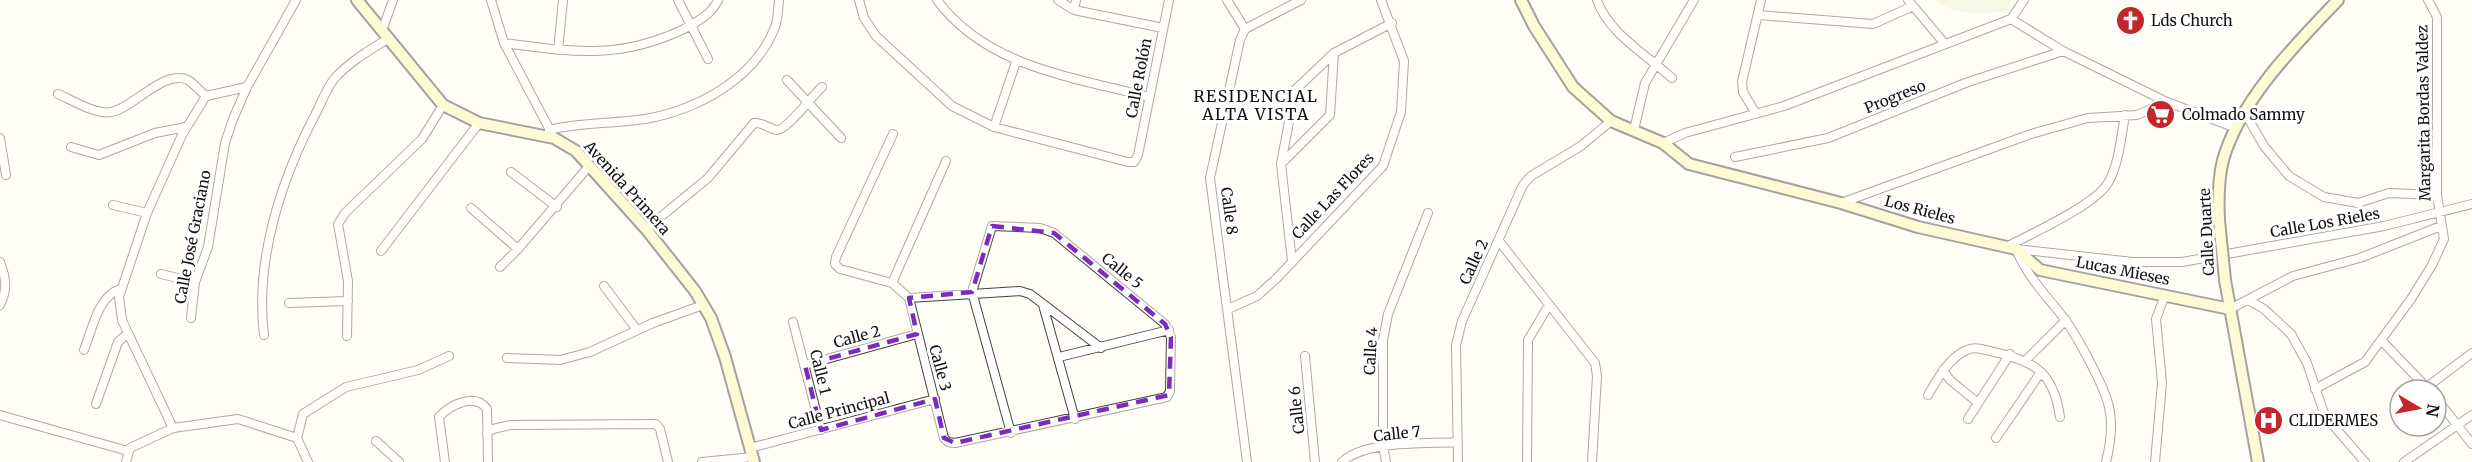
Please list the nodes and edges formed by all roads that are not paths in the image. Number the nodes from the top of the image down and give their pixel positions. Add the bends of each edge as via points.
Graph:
1 (296, 0) edge
2 (357, 0) edge
3 (393, 0) edge
4 (491, 0) edge
5 (562, 0) edge
6 (678, 0) edge
7 (718, 0) edge
8 (779, 0) edge
9 (859, 0) edge
10 (937, 0) edge
11 (1058, 0) edge
12 (1076, 0) edge
13 (1169, 0) edge
14 (1227, 0) edge
15 (1301, 0) edge
16 (1381, 0) edge
17 (1521, 0) edge
18 (1598, 0) edge
19 (1694, 0) edge
20 (1761, 0) edge
21 (2024, 0) edge
22 (2338, 0) edge
23 (2428, 0) edge
24 (1910, 4) edge
25 (1074, 10) junction
26 (1759, 15) junction
27 (2011, 19) junction
28 (1392, 23) junction
29 (692, 25) junction
30 (1163, 27) junction
31 (1245, 29) junction
32 (386, 33) junction
33 (504, 43) junction
34 (1945, 44) junction
35 (558, 50) junction
36 (2063, 51) junction
37 (1334, 53) junction
38 (708, 59) dead end
39 (1016, 62) junction
40 (1657, 64) junction
41 (1672, 78) dead end
42 (787, 80) dead end
43 (247, 87) junction
44 (822, 87) dead end
45 (58, 94) dead end
46 (206, 96) junction
47 (1148, 97) junction
48 (805, 102) junction
49 (2167, 102) junction
50 (443, 105) junction
51 (2246, 113) junction
52 (1756, 114) junction
53 (2125, 115) junction
54 (1611, 121) junction
55 (479, 123) junction
56 (994, 126) junction
57 (186, 127) junction
58 (2236, 128) junction
59 (1634, 130) junction
60 (552, 134) junction
61 (893, 134) dead end
62 (0, 138) edge
63 (841, 138) dead end
64 (1663, 143) junction
65 (70, 147) dead end
66 (1735, 158) dead end
67 (946, 161) dead end
68 (1281, 164) junction
69 (590, 165) junction
70 (511, 172) dead end
71 (6, 175) dead end
72 (2436, 195) junction
73 (1841, 203) junction
74 (2472, 204) edge
75 (113, 205) dead end
76 (557, 207) junction
77 (471, 208) dead end
78 (2440, 212) junction
79 (147, 213) junction
80 (1428, 213) dead end
81 (2441, 226) junction
82 (646, 229) junction
83 (1499, 241) junction
84 (2011, 248) junction
85 (518, 249) junction
86 (381, 251) dead end
87 (1292, 261) junction
88 (0, 262) edge
89 (2182, 262) joint
90 (500, 267) dead end
91 (161, 274) dead end
92 (195, 282) junction
93 (892, 283) junction
94 (604, 286) dead end
95 (120, 289) junction
96 (972, 292) junction
97 (2165, 295) junction
98 (909, 298) junction
99 (2248, 300) junction
100 (348, 301) junction
101 (289, 303) dead end
102 (0, 305) edge
103 (703, 305) junction
104 (1043, 305) junction
105 (1550, 305) junction
106 (1228, 309) junction
107 (2230, 309) junction
108 (191, 318) dead end
109 (2066, 320) junction
110 (793, 322) dead end
111 (637, 330) junction
112 (1169, 330) junction
113 (128, 333) junction
114 (917, 334) junction
115 (264, 335) dead end
116 (347, 336) dead end
117 (2381, 340) junction
118 (1101, 348) junction
119 (84, 350) dead end
120 (2472, 353) edge
121 (2010, 354) junction
122 (449, 356) dead end
123 (1305, 356) dead end
124 (1059, 357) junction
125 (507, 358) dead end
126 (2026, 360) junction
127 (805, 365) junction
128 (1943, 370) junction
129 (2041, 372) junction
130 (2418, 378) edge
131 (2441, 378) edge
132 (2315, 389) junction
133 (1928, 395) dead end
134 (935, 399) junction
135 (1978, 403) junction
136 (96, 404) dead end
137 (2448, 413) edge
138 (0, 415) edge
139 (2472, 415) edge
140 (2060, 417) dead end
141 (1968, 418) dead end
142 (1075, 419) junction
143 (2458, 426) junction
144 (173, 428) junction
145 (821, 430) junction
146 (487, 433) junction
147 (1011, 433) junction
148 (297, 438) junction
149 (1996, 438) dead end
150 (376, 441) dead end
151 (1458, 442) junction
152 (2472, 444) edge
153 (1383, 446) junction
154 (128, 451) junction
155 (752, 456) edge
156 (126, 462) edge
157 (308, 462) edge
158 (399, 462) edge
159 (445, 462) edge
160 (488, 462) edge
161 (668, 462) edge
162 (702, 462) edge
163 (1247, 462) edge
164 (1315, 462) edge
165 (1342, 462) edge
166 (1386, 462) edge
167 (1458, 462) edge
168 (1527, 462) edge
169 (1592, 462) edge
170 (2106, 462) edge
171 (2155, 462) edge
172 (2258, 462) edge
173 (2365, 462) edge
174 (2404, 462) edge

1 - 43 street, Calle José Graciano
2 - 32 street, Avenida Primera
3 - 32 street
4 - 33 street
5 - 35 street
6 - 29 street
7 - 29 street via 710,13
8 - 60 street via 776,27 753,65 722,90 669,114 622,122 581,123
9 - 56 street via 864,18 876,36 952,106
10 - 39 street via 973,34
11 - 25 street
12 - 25 street
13 - 30 street, Calle Rolón
14 - 31 street
15 - 31 street
16 - 28 street, Calle Las Flores
17 - 54 street via 1573,87
18 - 40 street via 1609,21
19 - 40 street
20 - 26 street
21 - 27 street
22 - 51 street, Calle Duarte via 2288,53
23 - 72 street, Margarita Bordas Valdez via 2437,17
24 - 26 street via 1873,24
24 - 34 street
25 - 30 street
26 - 52 street via 1742,81 1743,92
27 - 34 street
27 - 36 street
28 - 37 street
28 - 87 street, Calle Las Flores via 1404,61 1401,112 1383,166
29 - 35 street via 659,41 615,52
29 - 38 street
30 - 47 street, Calle Rolón
31 - 106 street, Calle 8 via 1210,178
32 - 50 street, Avenida Primera
32 - 115 street via 333,80 286,178 270,240 260,303
33 - 35 street
33 - 60 street
34 - 52 street
36 - 49 street
36 - 66 street, Progreso via 1968,82 1828,138
37 - 68 street via 1295,90
37 - 68 street via 1330,115
39 - 47 street
39 - 56 street
40 - 41 street
40 - 59 street via 1645,82
42 - 48 street
43 - 46 street
43 - 92 street, Calle José Graciano via 225,143 208,247
44 - 48 street
45 - 46 street via 109,113 122,109 153,87 180,79 190,81
46 - 57 street
47 - 56 street, Calle Rolón via 1134,162
48 - 63 street
48 - 82 street via 785,128 778,130 754,123 708,178
49 - 53 street
49 - 58 street
50 - 55 street, Avenida Primera
50 - 100 street via 422,139 338,224
51 - 58 street, Calle Duarte
51 - 72 street via 2264,146 2289,176 2324,197 2358,203 2389,193
52 - 64 street
53 - 73 street via 2088,118 2031,134
53 - 84 street via 2108,183 2096,196
54 - 59 street, Los Rieles
54 - 83 street, Calle 2 via 1581,146 1531,176 1523,185
55 - 60 street, Avenida Primera
55 - 86 street
57 - 65 street via 155,133 99,155
57 - 79 street
58 - 107 street, Calle Duarte, bridge via 2219,179 2219,220
59 - 64 street, Los Rieles
60 - 69 street, Avenida Primera
61 - 93 street via 835,264 840,269
62 - 71 street
64 - 73 street, Los Rieles via 1689,164
67 - 93 street
68 - 87 street
69 - 76 street
69 - 82 street, Avenida Primera
70 - 76 street
72 - 78 street, Margarita Bordas Valdez
73 - 84 street, Los Rieles via 1918,227
74 - 78 street, Calle Los Rieles
75 - 79 street
76 - 85 street
77 - 85 street
78 - 81 street, Margarita Bordas Valdez
78 - 89 street, Calle Los Rieles via 2384,226
79 - 95 street
80 - 153 street, Calle 4 via 1388,314 1383,340
81 - 99 street via 2360,258 2293,276
81 - 117 street, Margarita Bordas Valdez via 2444,239 2432,265
82 - 103 street, Avenida Primera
83 - 105 street
83 - 151 street, Calle 2 via 1458,333
84 - 89 street, Los Rieles via 2133,262
84 - 97 street, Lucas Mieses via 2040,270
84 - 109 street
85 - 90 street
87 - 106 street, Calle Las Flores via 1257,296
88 - 102 street via 6,277
91 - 92 street
92 - 108 street, Calle José Graciano
93 - 98 street
94 - 111 street
95 - 113 street via 120,307
95 - 119 street via 105,299
96 - 98 street
96 - 104 street via 1020,291
96 - 112 street, Calle 5 via 992,226 1040,228 1054,233
96 - 147 street
97 - 107 street, Lucas Mieses
97 - 171 street via 2156,319 2162,383
98 - 114 street, Calle 3
99 - 107 street
99 - 132 street via 2291,334 2307,363
100 - 101 street
100 - 116 street
103 - 111 street
103 - 155 street, Avenida Primera via 725,357
104 - 118 street
104 - 124 street
105 - 168 street via 1528,340
105 - 169 street via 1595,363
106 - 163 street, Calle 8
107 - 172 street, Calle Duarte
109 - 126 street
109 - 170 street via 2085,351 2109,407
110 - 127 street, Calle 1
111 - 125 street via 590,352 560,360
112 - 118 street
112 - 142 street via 1169,395
113 - 136 street via 118,342
113 - 144 street
114 - 127 street, Calle 2
114 - 134 street, Calle 3
117 - 130 street
117 - 132 street, Margarita Bordas Valdez via 2364,362
118 - 124 street
120 - 131 street
121 - 126 street
121 - 128 street via 1965,350
121 - 135 street
122 - 148 street via 418,370 346,387 323,399 303,414
123 - 164 street, Calle 6
124 - 142 street
126 - 129 street
127 - 145 street, Calle 1
128 - 133 street
128 - 135 street
129 - 140 street via 2057,395
129 - 149 street
132 - 173 street via 2325,416
134 - 145 street, Calle Principal
134 - 147 street, Calle 3 via 948,442
135 - 141 street
137 - 143 street
138 - 154 street
139 - 143 street
142 - 147 street
143 - 152 street
143 - 174 street
144 - 148 street via 238,419
144 - 154 street
145 - 155 street, Calle Principal
146 - 159 street via 487,409 483,404 474,400 444,412 438,424
146 - 160 street
146 - 161 street via 511,425 656,424
148 - 157 street
150 - 158 street
151 - 153 street, Calle 7
151 - 167 street, Calle 2
153 - 165 street, Calle 7
153 - 166 street, Calle 4
154 - 156 street
155 - 162 street, Calle Principal

